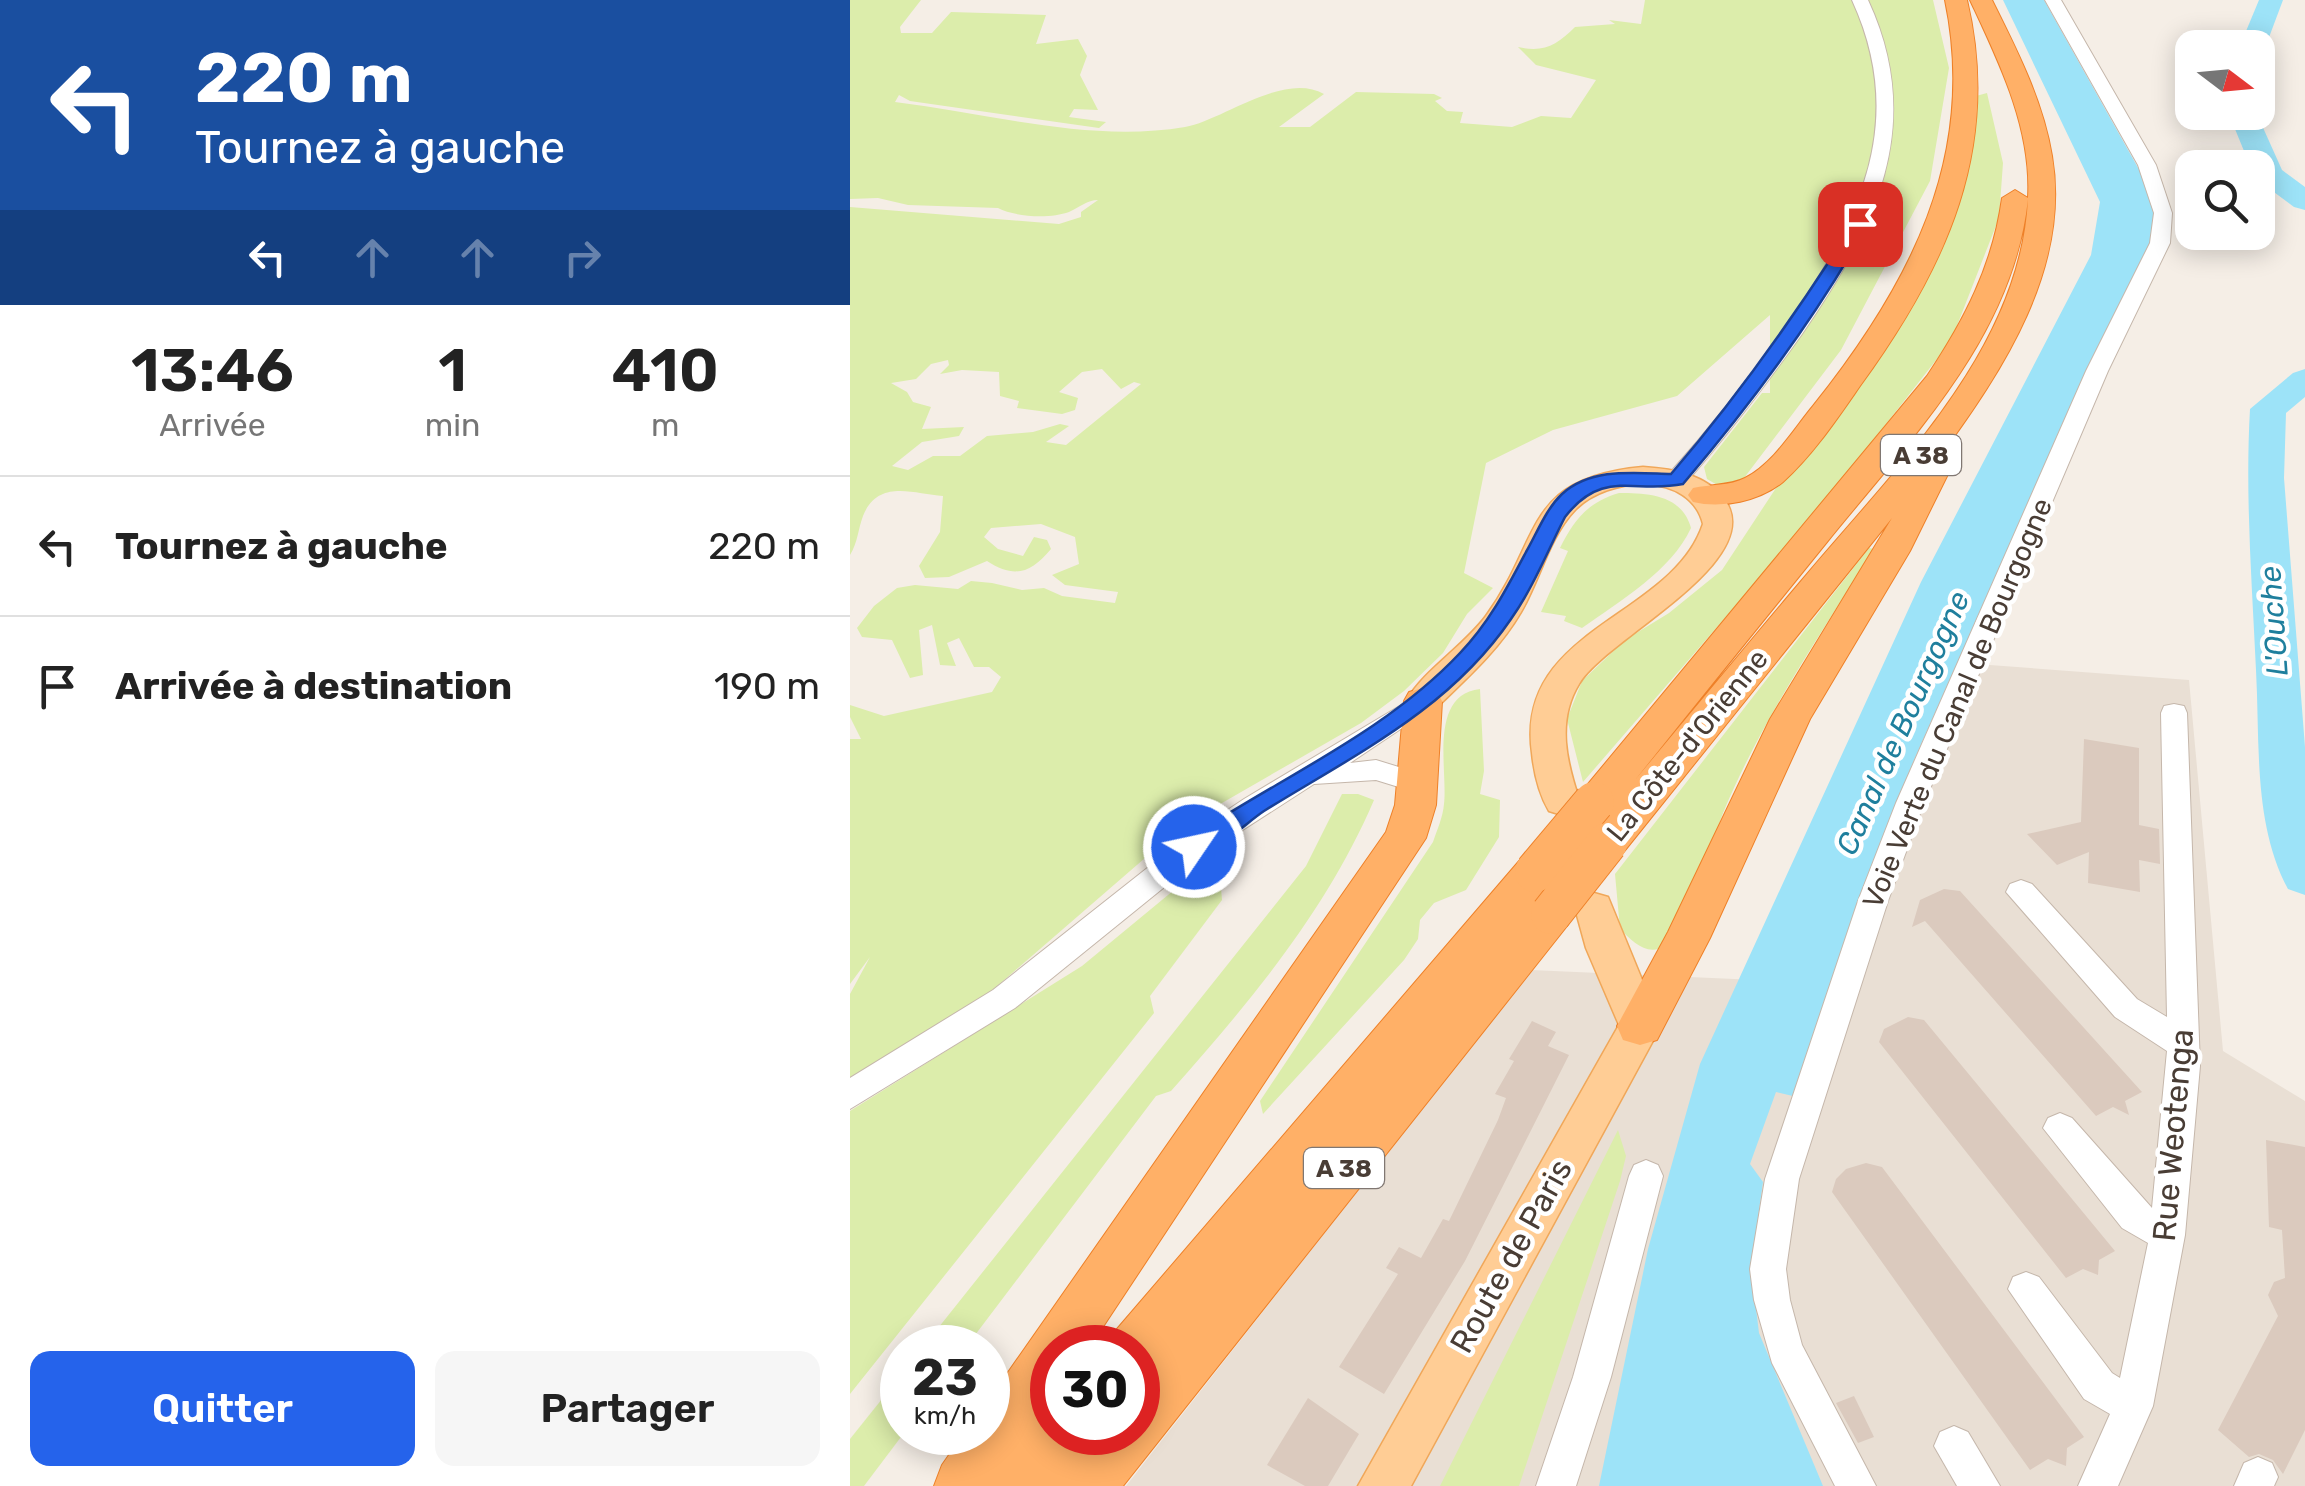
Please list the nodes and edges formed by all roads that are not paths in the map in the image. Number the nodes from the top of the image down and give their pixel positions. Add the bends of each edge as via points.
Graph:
1 (1860, 0) edge
2 (1957, 0) edge
3 (1981, 0) edge
4 (2053, 0) edge
5 (2002, 334) junction
6 (1676, 480) junction
7 (1706, 496) junction
8 (1423, 701) junction
9 (2174, 713) dead end
10 (1300, 780) junction
11 (1418, 783) junction
12 (1578, 802) junction
13 (2021, 892) dead end
14 (1560, 898) junction
15 (1640, 1026) junction
16 (2183, 1044) junction
17 (850, 1096) edge
18 (2060, 1128) dead end
19 (1646, 1176) dead end
20 (2167, 1235) junction
21 (2026, 1289) dead end
22 (1074, 1325) edge
23 (1158, 1325) edge
24 (1030, 1388) edge
25 (1160, 1396) edge
26 (2134, 1406) junction
27 (1954, 1446) dead end
28 (1045, 1455) edge
29 (1111, 1455) edge
30 (964, 1486) edge
31 (1019, 1486) edge
32 (1086, 1486) edge
33 (1383, 1486) edge
34 (1556, 1486) edge
35 (1856, 1486) edge
36 (1980, 1486) edge
37 (2098, 1486) edge

1 - 6 street via 1877,38 1883,102 1878,165 1860,224 1742,403
2 - 7 highway via 1967,46 1967,116 1948,196 1918,270 1872,349 1778,467 1754,487
2 - 12 highway, La Côte-d'Orienne / A 38 via 2002,101 2014,154 2008,245 1982,311 1896,440
3 - 5 highway, La Côte-d'Orienne / A 38 via 2027,101 2042,183 2031,264
4 - 35 street, Voie Verte du Canal de Bourgogne via 2148,165 2164,228 1910,802 1782,1179 1768,1269 1772,1300 1785,1350
5 - 14 highway, La Côte-d'Orienne / A 38, bridge via 1912,467
5 - 15 highway via 1892,551 1790,719
6 - 7 main road
6 - 8 main road via 1616,478 1570,498 1504,615
7 - 12 main road via 1720,522 1710,549 1593,646 1556,696 1548,748
8 - 10 street
8 - 11 highway
9 - 16 street, Rue Weotenga
10 - 11 street via 1376,770
10 - 17 street via 1194,847 1004,999
11 - 22 highway via 1404,838
12 - 14 highway, La Côte-d'Orienne / A 38, bridge
13 - 16 street via 2126,1008
14 - 15 main road via 1606,948
14 - 23 highway, La Côte-d'Orienne / A 38
14 - 25 highway, La Côte-d'Orienne / A 38
15 - 33 main road, Route de Paris
16 - 20 street, Rue Weotenga
18 - 20 street via 2135,1217
19 - 34 street
20 - 26 street, Rue Weotenga
21 - 26 street via 2098,1386
24 - 30 highway
26 - 37 street, Rue Weotenga
27 - 36 street
28 - 31 highway
29 - 32 highway

